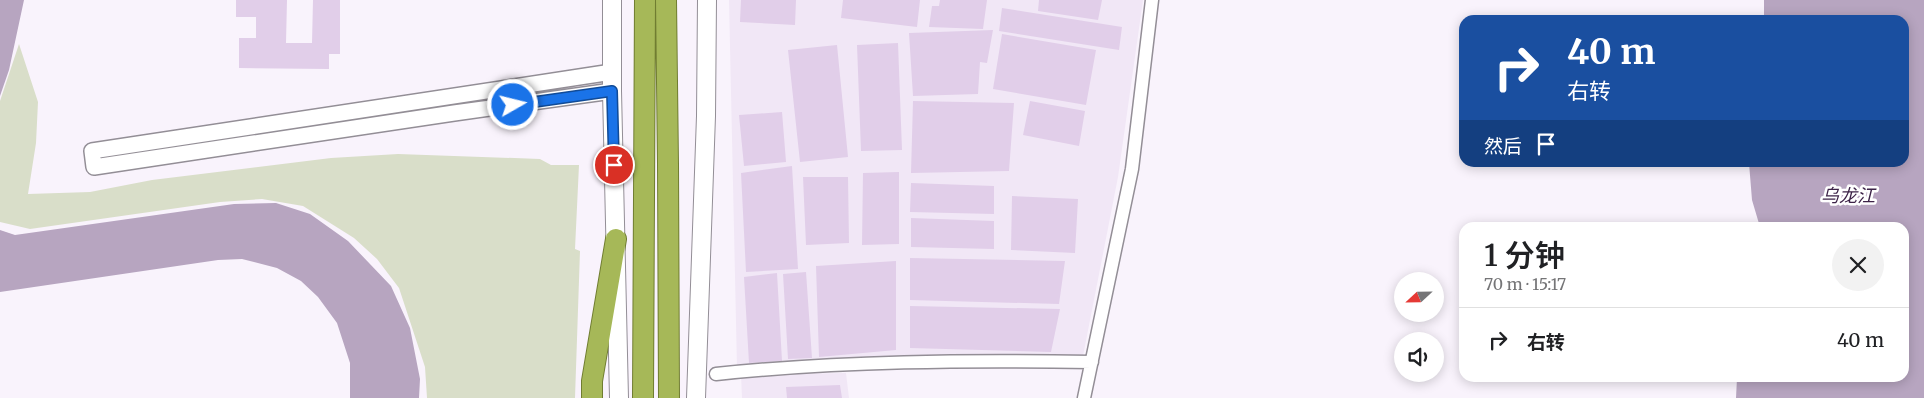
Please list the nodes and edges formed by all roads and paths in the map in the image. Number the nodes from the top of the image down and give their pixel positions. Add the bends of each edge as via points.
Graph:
1 (612, 0) edge
2 (645, 0) edge
3 (666, 0) edge
4 (707, 0) edge
5 (1152, 0) edge
6 (612, 72) junction
7 (612, 91) junction
8 (616, 239) junction
9 (1092, 362) junction
10 (716, 374) dead end
11 (592, 398) edge
12 (619, 398) edge
13 (643, 398) edge
14 (669, 398) edge
15 (696, 398) edge
16 (1084, 398) edge

1 - 6 main road
2 - 13 highway
3 - 14 highway
4 - 15 main road
5 - 9 street via 1132,168
6 - 7 main road
6 - 7 street via 92,151 94,167
7 - 8 main road
8 - 11 highway via 592,381
8 - 12 main road
9 - 10 street via 896,362
9 - 16 street

